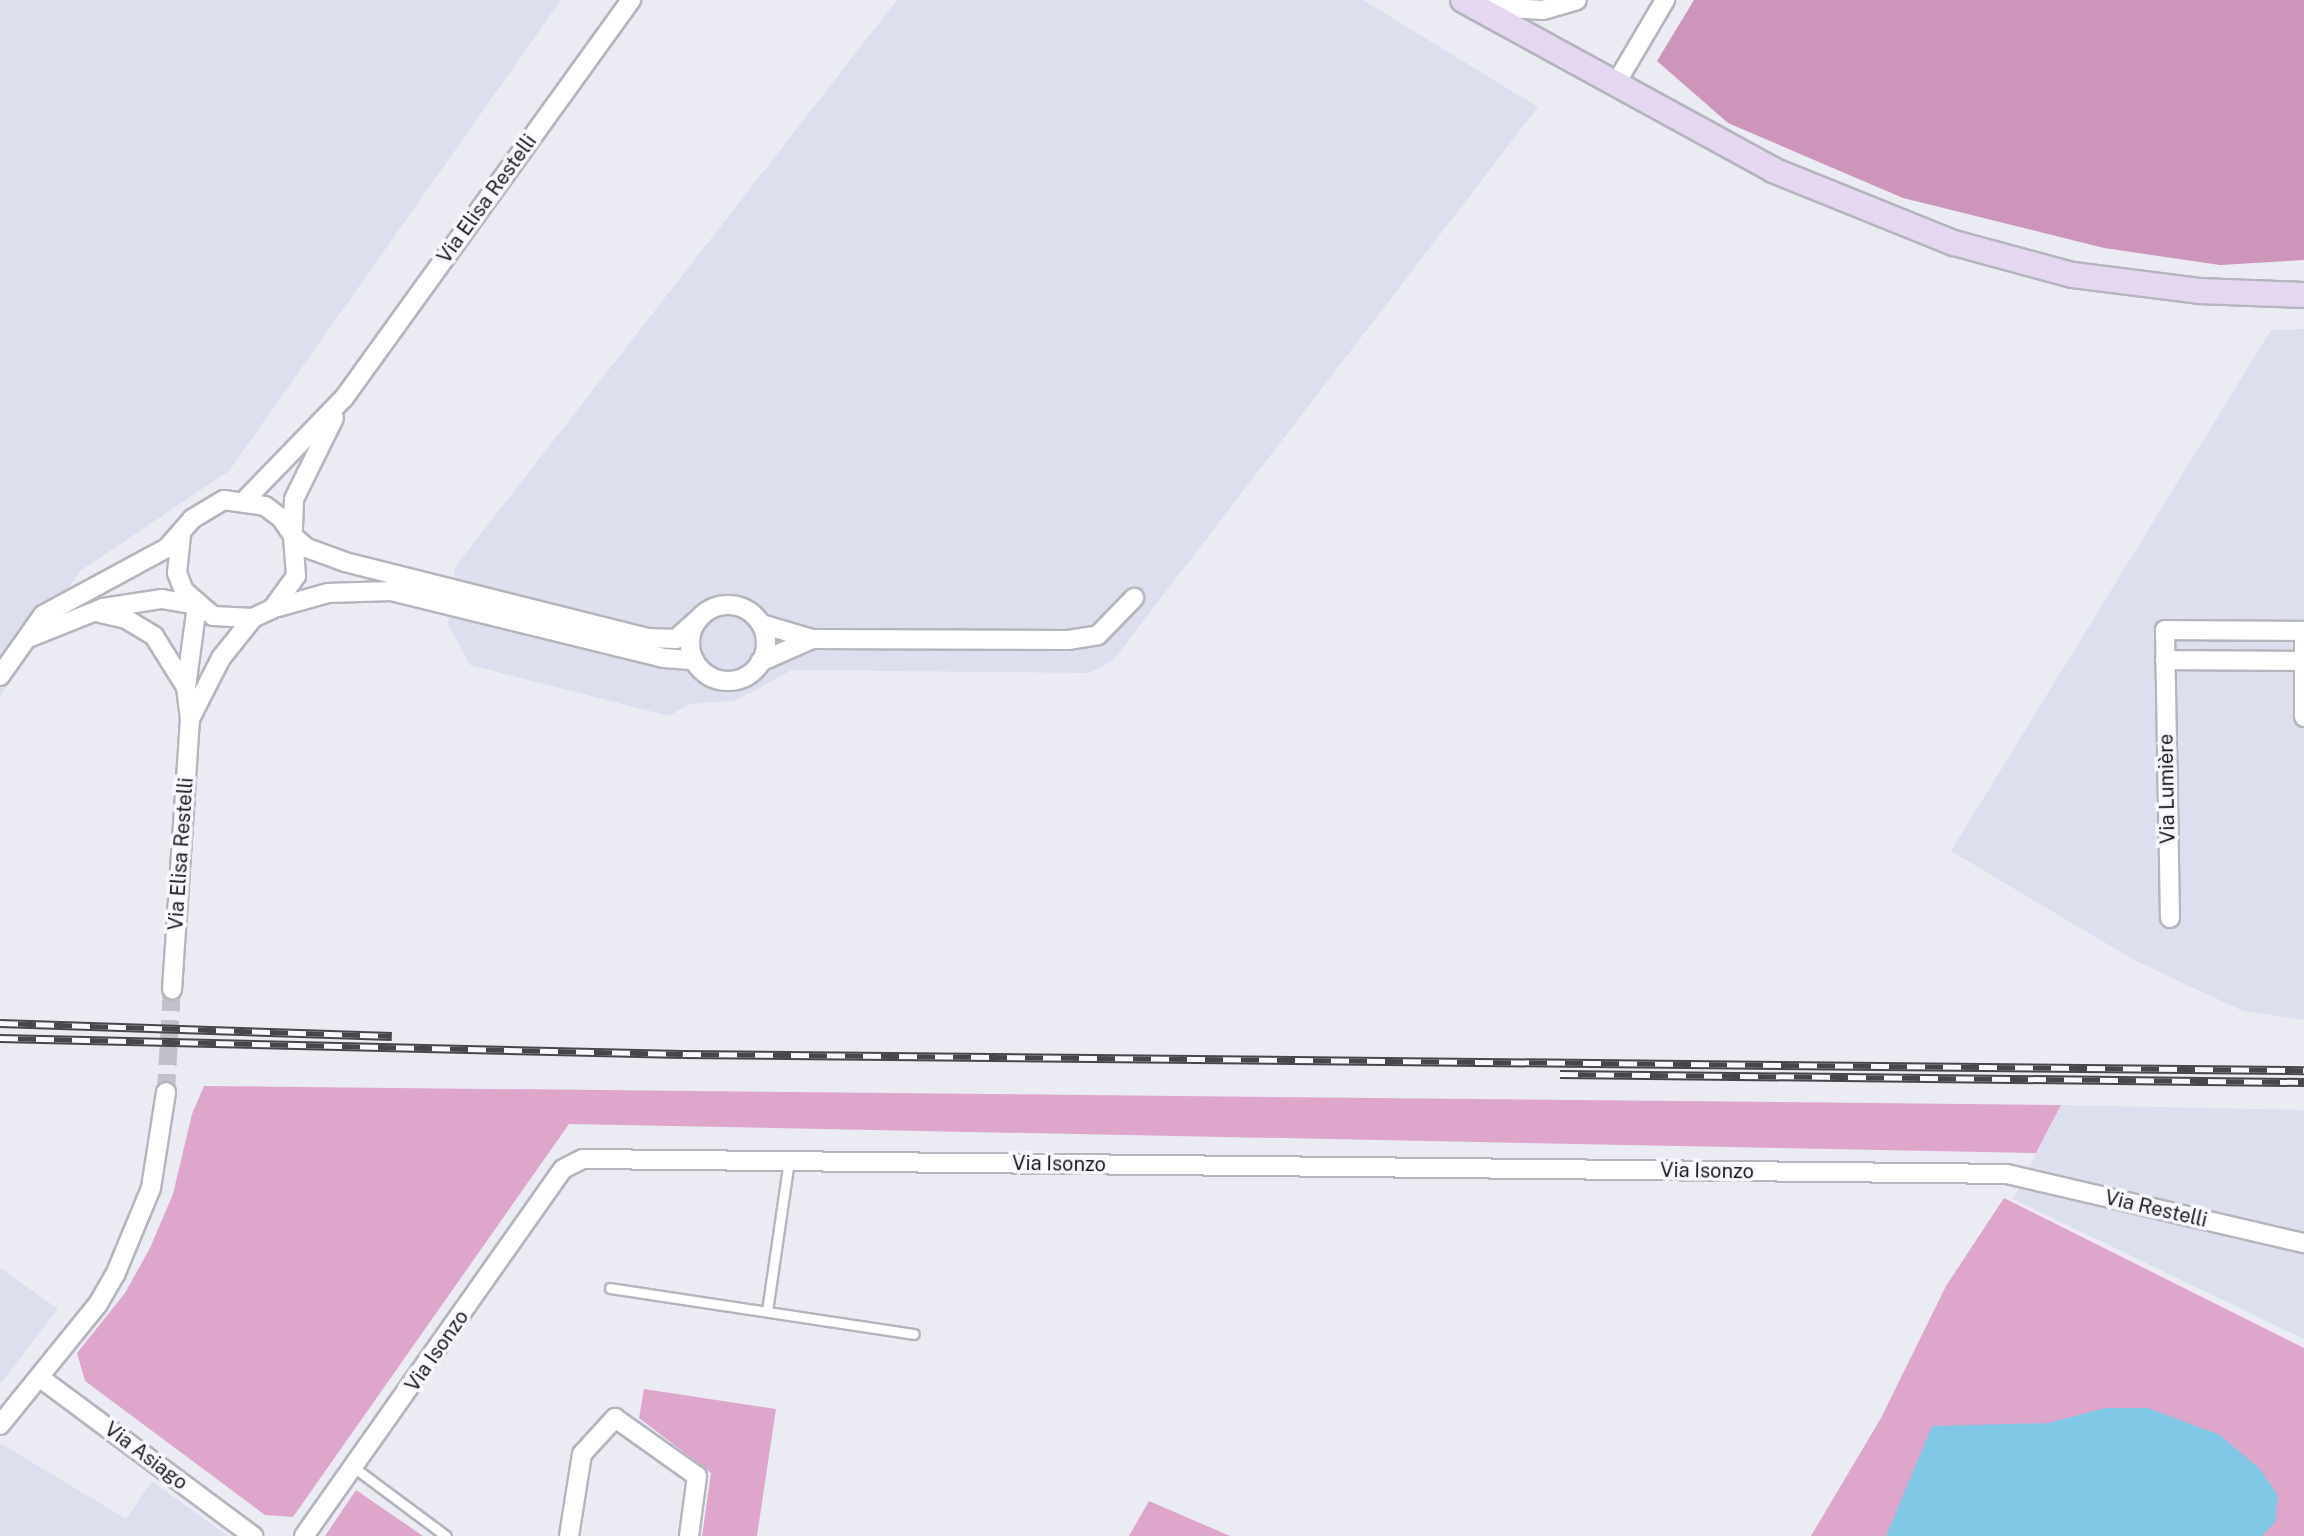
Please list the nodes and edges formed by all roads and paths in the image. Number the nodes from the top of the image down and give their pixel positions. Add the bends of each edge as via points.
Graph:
1 (631, 0) edge
2 (1577, 0) edge
3 (1665, 0) edge
4 (1468, 3) edge
5 (1615, 85) junction
6 (2304, 295) edge
7 (344, 398) junction
8 (245, 500) junction
9 (181, 535) junction
10 (293, 536) junction
11 (1134, 598) dead end
12 (197, 605) junction
13 (272, 609) junction
14 (87, 613) junction
15 (253, 618) junction
16 (697, 620) junction
17 (761, 624) junction
18 (2304, 631) edge
19 (812, 639) junction
20 (21, 647) junction
21 (694, 660) junction
22 (2165, 660) junction
23 (2304, 661) edge
24 (760, 662) junction
25 (0, 676) edge
26 (186, 687) junction
27 (2304, 717) edge
28 (190, 719) junction
29 (2170, 918) dead end
30 (172, 989) tunnel mouth
31 (166, 1092) tunnel mouth
32 (789, 1161) junction
33 (2007, 1174) joint
34 (2304, 1243) edge
35 (610, 1288) dead end
36 (767, 1311) junction
37 (914, 1334) dead end
38 (39, 1377) junction
39 (1, 1420) edge
40 (356, 1469) junction
41 (253, 1536) edge
42 (304, 1536) edge
43 (446, 1536) edge
44 (569, 1536) edge
45 (689, 1536) edge

1 - 7 street, Via Elisa Restelli
2 - 4 street via 1543,10
3 - 5 street
4 - 5 street
5 - 6 street via 1773,170 1954,243 2073,275 2199,291
7 - 8 street, Via Elisa Restelli
7 - 10 street, Via Elisa Restelli via 294,499
8 - 9 street via 206,507
8 - 10 street via 265,506
9 - 12 street via 177,573
9 - 20 street via 149,559 62,602 33,626
10 - 13 street via 296,576
10 - 16 street via 307,548 345,562 648,638 676,639
11 - 19 street via 1098,635 1068,640
12 - 14 street via 162,599
12 - 15 street via 233,620
12 - 26 street
13 - 15 street
13 - 21 street via 328,593 391,591 663,658
14 - 20 street via 49,627
14 - 26 street via 110,614 141,626 166,650
15 - 28 street via 221,658
16 - 17 street via 729,604 753,614
16 - 21 street via 689,640
17 - 19 street
17 - 24 street via 765,637
18 - 22 street, Via Lumière via 2165,630
18 - 23 street
19 - 24 street
20 - 25 street
21 - 24 street via 722,680 744,677
22 - 23 street
22 - 29 street, Via Lumière
23 - 27 street
26 - 28 street
28 - 30 street, Via Elisa Restelli
31 - 38 street via 159,1153 139,1223 98,1304
32 - 33 street, Via Isonzo
32 - 36 lane
32 - 40 street, Via Isonzo via 583,1159 563,1169
33 - 34 street, Via Restelli
35 - 36 lane
36 - 37 lane
38 - 39 street
38 - 41 street, Via Asiago
40 - 42 street, Via Isonzo
40 - 43 lane
44 - 45 street via 582,1454 615,1418 697,1476

